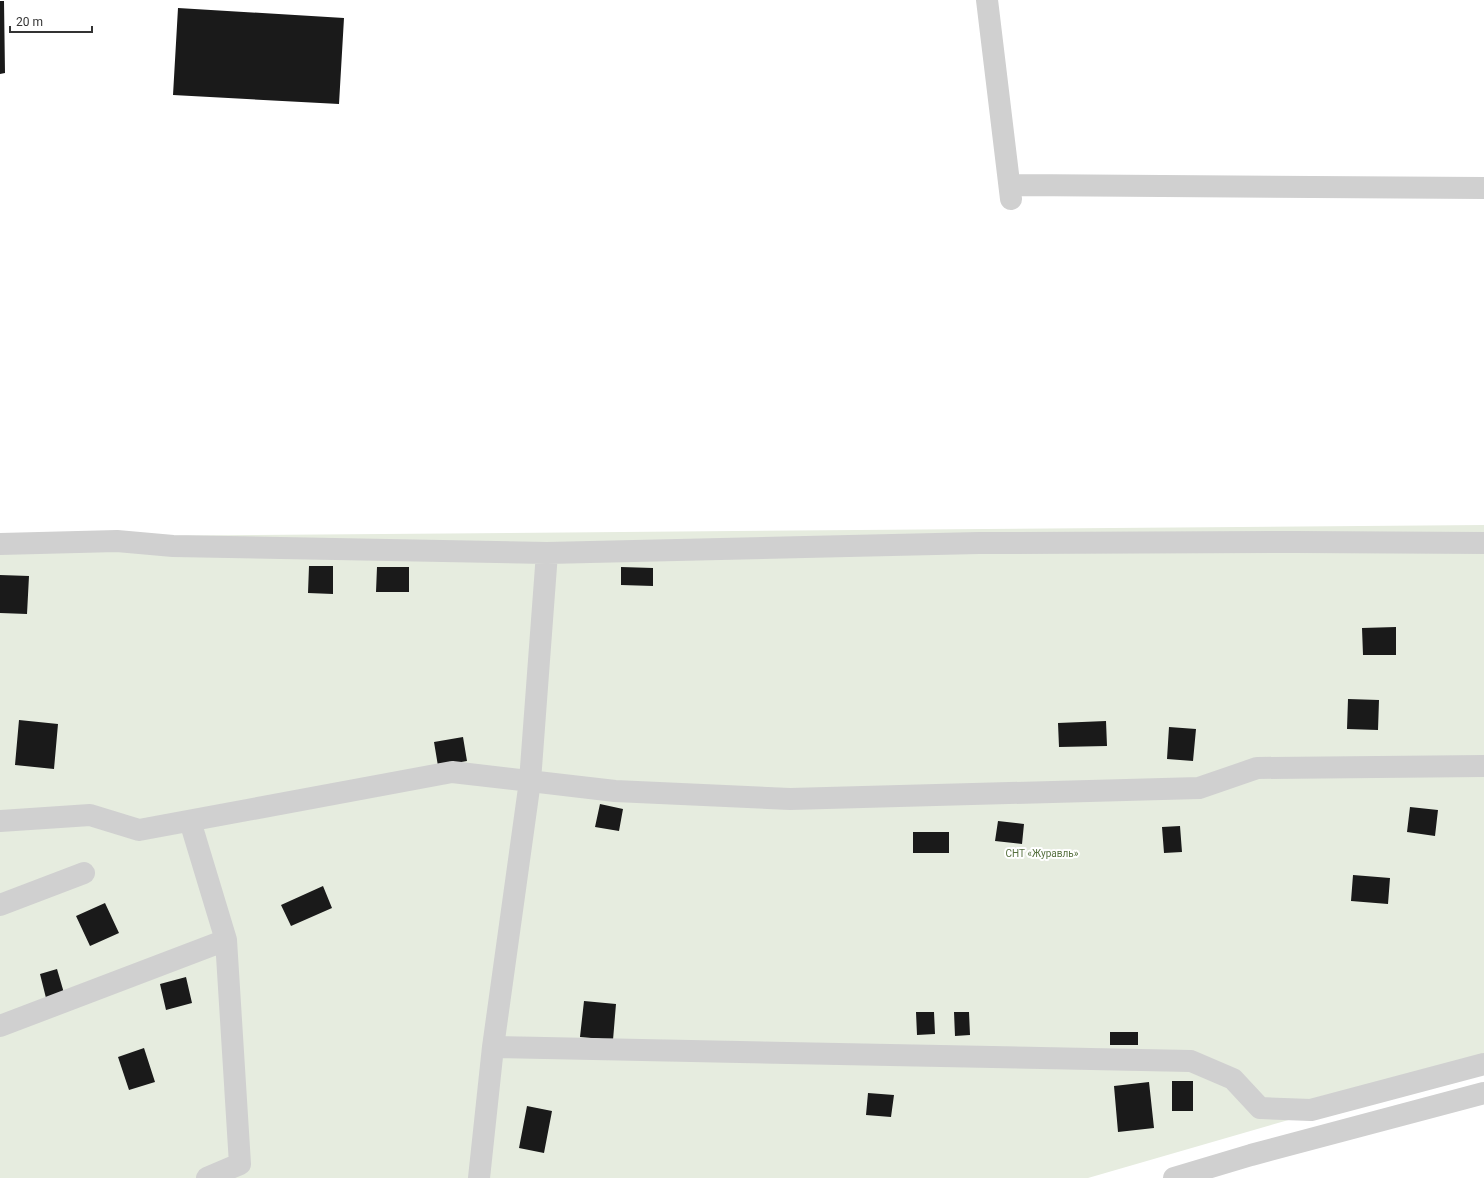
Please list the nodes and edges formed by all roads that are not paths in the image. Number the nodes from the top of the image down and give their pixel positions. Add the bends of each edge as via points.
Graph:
1 (987, 0) edge
2 (1484, 188) edge
3 (1484, 543) edge
4 (0, 544) edge
5 (546, 553) junction
6 (1484, 766) edge
7 (530, 781) junction
8 (0, 820) edge
9 (190, 821) junction
10 (84, 873) dead end
11 (0, 905) edge
12 (226, 940) junction
13 (0, 1026) edge
14 (494, 1048) junction
15 (1484, 1064) edge
16 (1484, 1093) edge
17 (207, 1178) edge
18 (479, 1178) edge
19 (1174, 1178) edge

1 - 2 street via 1011,192
3 - 5 street via 979,543
4 - 5 street via 117,541 173,546
5 - 7 street
6 - 7 street via 1257,768 1199,788 790,799 615,791
7 - 9 street via 452,772
7 - 14 street
8 - 9 street via 90,815 139,830
9 - 12 street
10 - 11 street
12 - 13 street
12 - 17 street via 240,1164
14 - 15 street via 1191,1061 1233,1079 1260,1108 1311,1110
14 - 18 street
16 - 19 street via 1251,1154

